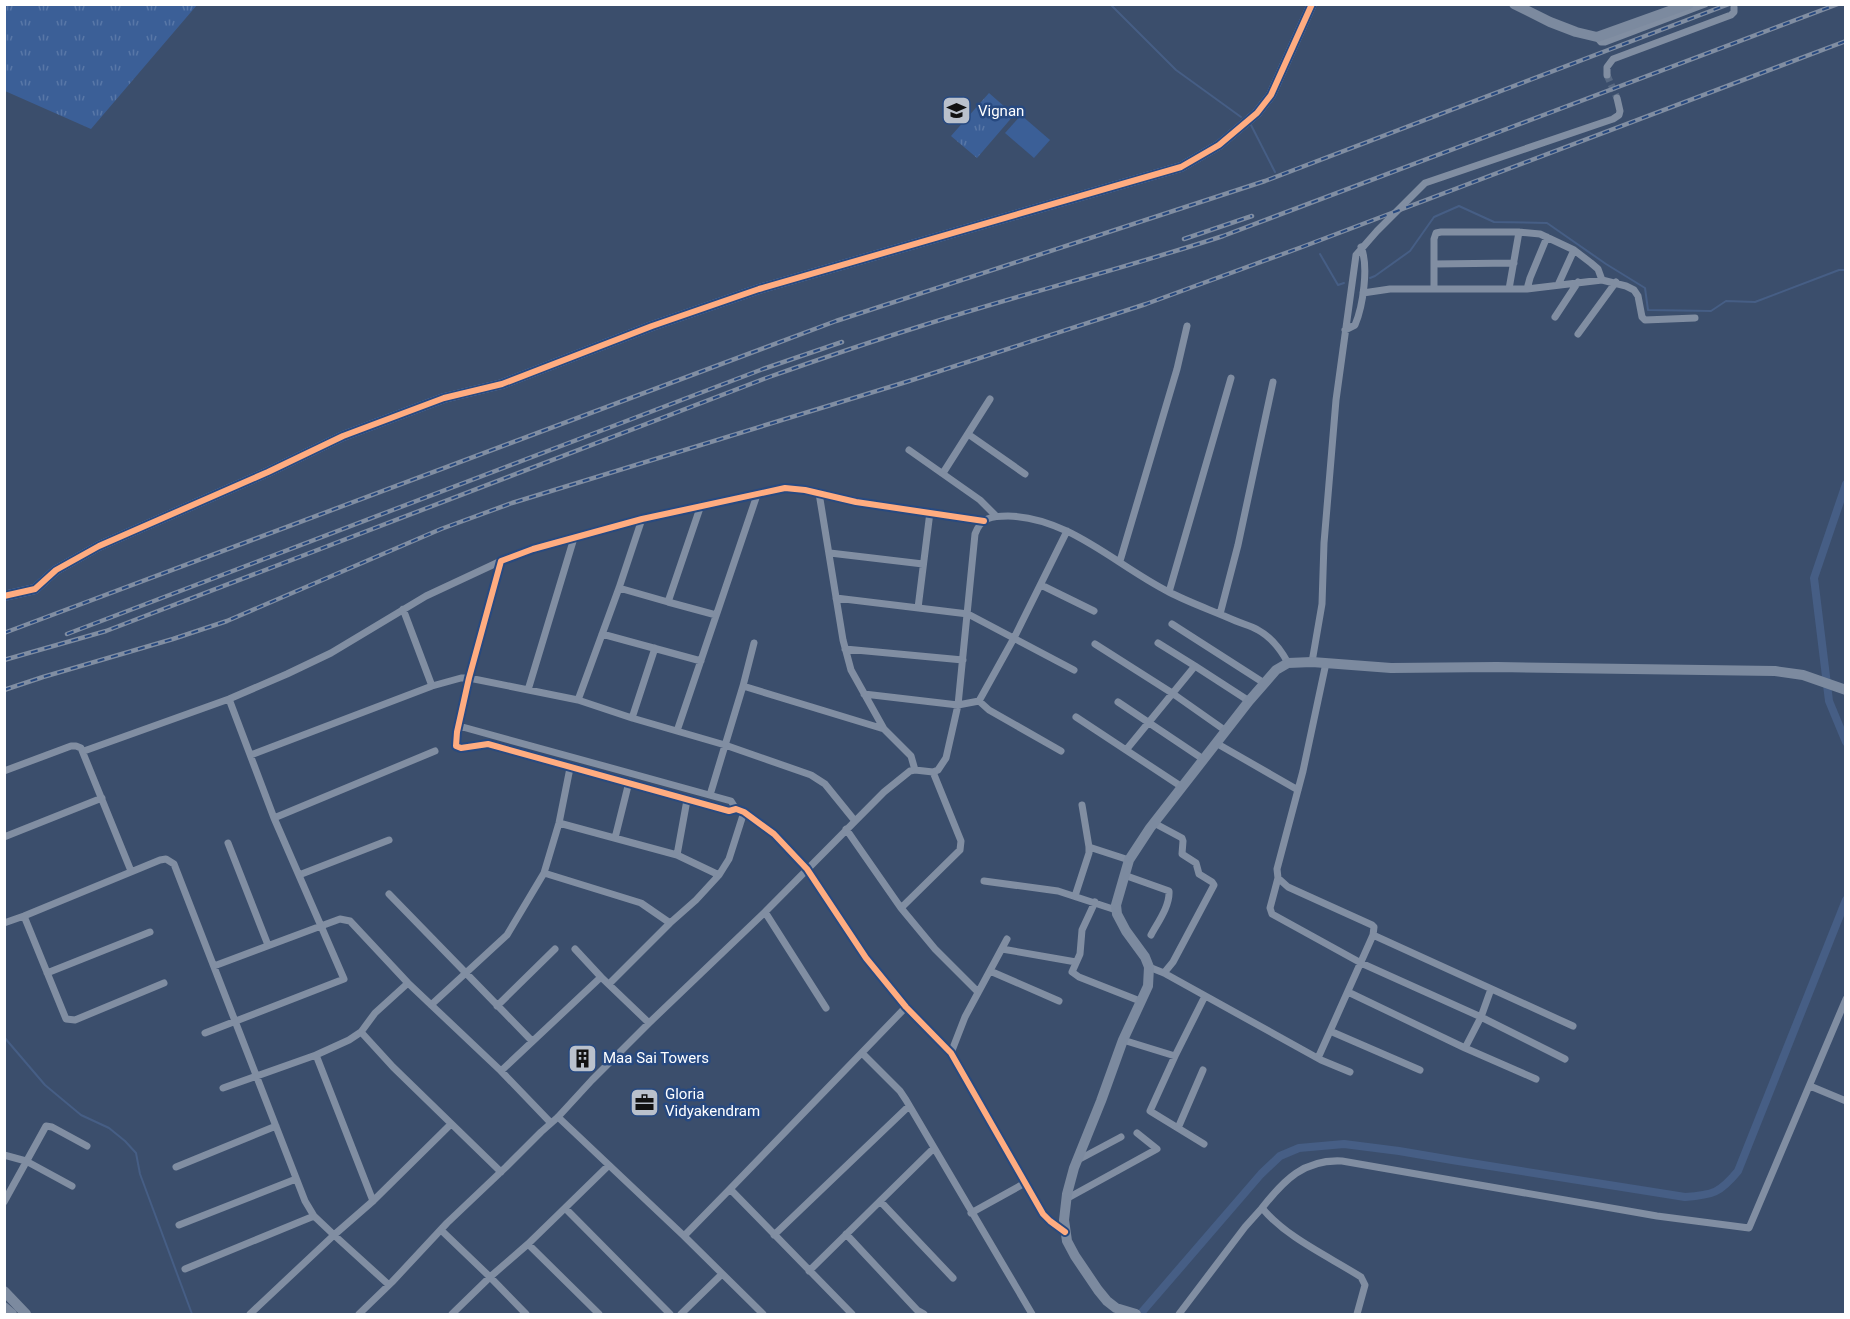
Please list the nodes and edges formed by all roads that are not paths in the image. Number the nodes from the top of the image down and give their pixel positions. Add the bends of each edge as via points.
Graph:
1 (1312, 4) edge
2 (1514, 4) edge
3 (1689, 4) edge
4 (1704, 4) edge
5 (1734, 7) dead end
6 (1597, 37) junction
7 (1607, 75) dead end
8 (1617, 98) dead end
9 (1519, 232) junction
10 (1547, 237) junction
11 (1361, 247) junction
12 (1574, 250) junction
13 (1514, 263) junction
14 (1434, 264) junction
15 (1602, 280) junction
16 (1578, 282) junction
17 (1616, 282) junction
18 (1558, 285) junction
19 (1434, 289) junction
20 (1509, 289) junction
21 (1527, 289) junction
22 (1363, 293) junction
23 (1555, 317) dead end
24 (1695, 318) dead end
25 (1187, 326) dead end
26 (1345, 330) junction
27 (1578, 334) dead end
28 (1231, 378) dead end
29 (1273, 382) dead end
30 (990, 399) dead end
31 (968, 434) junction
32 (909, 450) dead end
33 (943, 473) junction
34 (1025, 474) dead end
35 (819, 493) junction
36 (757, 495) junction
37 (701, 506) junction
38 (930, 512) junction
39 (996, 516) junction
40 (642, 519) junction
41 (984, 521) junction
42 (1067, 531) junction
43 (574, 538) junction
44 (830, 553) junction
45 (501, 561) junction
46 (1120, 561) junction
47 (923, 564) junction
48 (1041, 585) junction
49 (619, 588) junction
50 (1169, 592) junction
51 (4, 596) edge
52 (836, 598) junction
53 (668, 602) junction
54 (918, 608) junction
55 (403, 609) junction
56 (1094, 611) dead end
57 (968, 614) junction
58 (1220, 614) junction
59 (716, 615) junction
60 (1172, 624) dead end
61 (602, 634) junction
62 (1014, 638) junction
63 (754, 643) dead end
64 (1158, 643) dead end
65 (1095, 644) dead end
66 (656, 648) junction
67 (845, 649) junction
68 (963, 660) junction
69 (701, 661) junction
70 (1312, 662) junction
71 (1288, 663) junction
72 (1326, 663) junction
73 (1195, 666) junction
74 (1074, 670) dead end
75 (469, 678) junction
76 (1264, 683) junction
77 (743, 686) junction
78 (432, 687) junction
79 (528, 690) junction
80 (1845, 690) edge
81 (1172, 693) junction
82 (864, 694) junction
83 (229, 699) junction
84 (578, 700) junction
85 (979, 701) junction
86 (1249, 701) junction
87 (1118, 702) dead end
88 (958, 705) junction
89 (1076, 717) dead end
90 (632, 718) junction
91 (1148, 723) junction
92 (459, 726) junction
93 (884, 729) junction
94 (1226, 730) junction
95 (677, 731) junction
96 (1216, 743) junction
97 (725, 745) junction
98 (1126, 750) junction
99 (435, 751) dead end
100 (1061, 751) dead end
101 (84, 752) junction
102 (250, 755) junction
103 (1203, 759) junction
104 (570, 768) junction
105 (915, 770) junction
106 (4, 771) edge
107 (933, 772) junction
108 (632, 774) junction
109 (629, 784) junction
110 (1182, 787) junction
111 (1298, 790) junction
112 (710, 795) junction
113 (102, 798) junction
114 (687, 800) junction
115 (1082, 805) dead end
116 (740, 810) junction
117 (274, 818) junction
118 (855, 820) junction
119 (558, 823) junction
120 (1154, 823) junction
121 (846, 829) junction
122 (4, 837) edge
123 (615, 838) junction
124 (389, 840) dead end
125 (228, 843) dead end
126 (1089, 847) junction
127 (677, 855) junction
128 (1128, 860) junction
129 (807, 869) junction
130 (131, 871) junction
131 (544, 873) junction
132 (299, 875) junction
133 (719, 875) junction
134 (1124, 875) junction
135 (1278, 878) junction
136 (984, 880) dead end
137 (389, 894) dead end
138 (1075, 896) junction
139 (1095, 902) junction
140 (901, 908) junction
141 (1116, 910) junction
142 (765, 912) junction
143 (24, 916) junction
144 (4, 922) edge
145 (670, 923) junction
146 (321, 926) junction
147 (150, 932) dead end
148 (1151, 935) dead end
149 (1373, 935) junction
150 (1007, 939) dead end
151 (268, 945) junction
152 (555, 949) dead end
153 (575, 949) dead end
154 (1002, 949) junction
155 (1076, 962) junction
156 (1361, 963) junction
157 (214, 966) junction
158 (1149, 967) junction
159 (990, 971) junction
160 (47, 973) junction
161 (465, 973) junction
162 (1164, 973) junction
163 (601, 977) junction
164 (164, 983) dead end
165 (408, 983) junction
166 (609, 984) junction
167 (1491, 989) junction
168 (1348, 992) junction
169 (978, 993) junction
170 (1205, 996) junction
171 (1845, 999) edge
172 (1059, 1001) dead end
173 (1140, 1001) junction
174 (431, 1005) junction
175 (497, 1006) junction
176 (906, 1007) junction
177 (826, 1008) dead end
178 (1481, 1017) junction
179 (235, 1021) junction
180 (649, 1023) junction
181 (1573, 1026) dead end
182 (1330, 1031) junction
183 (361, 1032) junction
184 (206, 1033) dead end
185 (1123, 1040) junction
186 (532, 1041) junction
187 (1465, 1048) junction
188 (862, 1053) junction
189 (951, 1053) junction
190 (316, 1055) junction
191 (1175, 1056) junction
192 (1318, 1058) junction
193 (1564, 1059) dead end
194 (1203, 1070) dead end
195 (1420, 1070) dead end
196 (501, 1071) junction
197 (1350, 1072) dead end
198 (256, 1076) junction
199 (1536, 1079) dead end
200 (1810, 1086) junction
201 (223, 1088) dead end
202 (1845, 1101) edge
203 (909, 1106) junction
204 (558, 1117) junction
205 (551, 1123) junction
206 (452, 1124) junction
207 (276, 1126) junction
208 (1178, 1128) junction
209 (1137, 1133) dead end
210 (1121, 1137) dead end
211 (1204, 1144) dead end
212 (87, 1146) dead end
213 (934, 1148) junction
214 (4, 1155) edge
215 (26, 1161) junction
216 (1076, 1161) junction
217 (608, 1166) junction
218 (176, 1167) dead end
219 (501, 1172) junction
220 (296, 1179) junction
221 (1025, 1183) junction
222 (72, 1186) dead end
223 (730, 1190) junction
224 (1066, 1199) junction
225 (373, 1201) junction
226 (880, 1201) junction
227 (4, 1202) edge
228 (565, 1208) junction
229 (1262, 1208) junction
230 (971, 1212) junction
231 (314, 1216) junction
232 (179, 1225) dead end
233 (441, 1230) junction
234 (1065, 1232) junction
235 (774, 1234) junction
236 (846, 1234) junction
237 (334, 1235) junction
238 (684, 1236) junction
239 (528, 1244) junction
240 (185, 1269) dead end
241 (809, 1270) junction
242 (722, 1274) junction
243 (490, 1277) junction
244 (952, 1278) dead end
245 (389, 1285) junction
246 (4, 1291) edge
247 (4, 1307) edge
248 (12, 1314) edge
249 (26, 1314) edge
250 (250, 1314) edge
251 (359, 1314) edge
252 (452, 1314) edge
253 (526, 1314) edge
254 (599, 1314) edge
255 (670, 1314) edge
256 (681, 1314) edge
257 (763, 1314) edge
258 (852, 1314) edge
259 (924, 1314) edge
260 (1032, 1314) edge
261 (1136, 1314) edge
262 (1179, 1314) edge
263 (1357, 1314) edge

1 - 51 street via 1271,95 1257,113 1220,145 1181,167 759,289 502,384 444,398 343,436 99,546 56,570 35,589
2 - 6 street via 1550,22
3 - 6 street
4 - 6 street via 1605,42
5 - 7 street via 1731,15 1613,59
8 - 11 street via 1620,111 1613,119 1425,183
9 - 10 street
9 - 13 street
9 - 14 street via 1436,232
10 - 12 street
10 - 21 street
11 - 22 street via 1365,259
11 - 26 street via 1353,264
12 - 15 street via 1598,269
12 - 18 street
13 - 14 street
13 - 20 street
14 - 19 street
15 - 16 street
15 - 17 street
16 - 18 street
16 - 23 street
17 - 24 street via 1634,290 1645,320
17 - 27 street
18 - 21 street
19 - 20 street
19 - 22 street
20 - 21 street
22 - 26 street via 1357,320
25 - 46 street
26 - 70 street via 1336,400 1322,604
28 - 50 street
29 - 58 street
30 - 31 street
31 - 33 street
31 - 34 street
32 - 33 street
33 - 39 street
35 - 36 street via 785,488
35 - 38 street
35 - 44 street
36 - 37 street
36 - 59 street
37 - 40 street
37 - 53 street
38 - 41 street
38 - 47 street
39 - 41 street
39 - 42 street via 1035,519
40 - 43 street
40 - 49 street
41 - 57 street via 975,534
42 - 46 street
42 - 48 street
43 - 45 street
43 - 79 street
44 - 47 street
44 - 52 street
45 - 55 street
45 - 75 street
46 - 50 street
47 - 54 street
48 - 56 street
48 - 62 street
49 - 53 street
49 - 61 street
50 - 58 street
52 - 54 street
52 - 67 street
53 - 59 street
54 - 57 street
55 - 78 street
55 - 83 street via 331,653
57 - 62 street
57 - 68 street
58 - 71 street via 1258,630
59 - 69 street
60 - 76 street
61 - 66 street
61 - 84 street
62 - 74 street
62 - 85 street
63 - 77 street
64 - 73 street
65 - 81 street
66 - 69 street
66 - 90 street
67 - 68 street
67 - 82 street
68 - 88 street
69 - 95 street
70 - 71 street
70 - 72 street
71 - 76 street
72 - 80 street via 1391,668 1775,671 1803,675
72 - 111 street
73 - 81 street
73 - 86 street
75 - 78 street
75 - 79 street
75 - 92 street
76 - 86 street
77 - 93 street
77 - 97 street
78 - 102 street
79 - 84 street
81 - 91 street
81 - 94 street
82 - 88 street
82 - 93 street
83 - 101 street
83 - 102 street
84 - 90 street
85 - 88 street
85 - 100 street
86 - 94 street
87 - 91 street
88 - 107 street via 945,758
89 - 98 street
90 - 95 street
91 - 98 street
91 - 103 street
92 - 104 street via 456,746 461,748 488,744
92 - 108 street
93 - 105 street via 911,756
94 - 96 street
95 - 97 street
96 - 103 street
96 - 111 street
97 - 112 street
97 - 118 street via 811,775 825,784
98 - 110 street
99 - 117 street
101 - 106 street via 71,747
101 - 113 street
102 - 117 street
103 - 110 street
104 - 109 street
104 - 119 street
105 - 107 street
105 - 118 street via 905,773
107 - 140 street via 961,841 960,850
108 - 109 street
108 - 112 street
109 - 114 street
109 - 123 street
110 - 120 street
111 - 135 street
112 - 116 street via 731,801
113 - 122 street
113 - 130 street
114 - 116 street via 729,811
114 - 127 street
115 - 126 street
116 - 129 street via 774,834
116 - 133 street via 729,859
117 - 132 street
118 - 121 street
119 - 123 street
119 - 131 street
120 - 128 street
120 - 162 street via 1183,839 1182,854 1196,863 1199,874 1214,885
121 - 129 street
121 - 140 street
123 - 127 street
124 - 132 street
125 - 151 street
126 - 128 street
126 - 138 street
127 - 133 street
128 - 134 street
129 - 142 street
129 - 176 street via 866,958
130 - 143 street
130 - 157 street via 166,859 174,864
131 - 145 street via 641,903
131 - 161 street via 507,935
132 - 146 street
133 - 145 street
134 - 141 street
134 - 148 street via 1169,891
135 - 149 street via 1288,887 1372,925
135 - 156 street via 1272,914
136 - 138 street
137 - 161 street
138 - 139 street
139 - 141 street
139 - 155 street via 1082,930
140 - 169 street
141 - 158 street
142 - 177 street
142 - 180 street
143 - 144 street
143 - 160 street
145 - 166 street
146 - 151 street
146 - 165 street via 340,919 350,921
146 - 179 street via 344,979
147 - 160 street
149 - 156 street
149 - 167 street
150 - 154 street
151 - 157 street
152 - 175 street
153 - 163 street
154 - 155 street
154 - 159 street
155 - 173 street via 1072,972 1079,977
156 - 168 street
156 - 178 street
157 - 179 street
158 - 162 street
158 - 173 street via 1148,986
159 - 169 street
159 - 172 street
160 - 164 street via 63,1015 70,1021
161 - 174 street
161 - 175 street
162 - 170 street
163 - 166 street
163 - 186 street
165 - 174 street
165 - 183 street via 381,1006
166 - 180 street
167 - 178 street
167 - 181 street
168 - 182 street
168 - 187 street
169 - 189 street
170 - 191 street
170 - 192 street
171 - 200 street
173 - 185 street
174 - 196 street
175 - 186 street
176 - 188 street
176 - 189 street
178 - 187 street
178 - 193 street
179 - 184 street
179 - 198 street
180 - 204 street
182 - 192 street
182 - 195 street
183 - 190 street
183 - 206 street
185 - 191 street
185 - 216 street
186 - 196 street
187 - 199 street
188 - 203 street via 900,1091
188 - 223 street
189 - 221 street
190 - 198 street
190 - 225 street
191 - 208 street via 1150,1111
192 - 197 street
194 - 208 street
196 - 205 street
198 - 201 street
198 - 207 street
200 - 202 street
200 - 229 street via 1749,1228 1335,1161 1316,1163 1298,1172
203 - 213 street
203 - 235 street
204 - 205 street
204 - 217 street
205 - 219 street
206 - 219 street
206 - 225 street
207 - 218 street
207 - 220 street
208 - 211 street
209 - 224 street via 1157,1149
210 - 216 street
212 - 215 street via 46,1126
213 - 226 street
213 - 230 street
214 - 215 street
215 - 222 street
215 - 227 street
216 - 224 street
217 - 228 street
217 - 238 street
219 - 233 street
220 - 231 street
220 - 232 street
221 - 230 street
221 - 234 street via 1043,1214
223 - 235 street
223 - 238 street
224 - 234 street
225 - 237 street
226 - 236 street
226 - 244 street
228 - 239 street
228 - 255 street
229 - 262 street
229 - 263 street via 1292,1234 1361,1277 1365,1285
230 - 260 street
231 - 237 street
231 - 240 street
233 - 243 street
233 - 245 street
234 - 261 street via 1075,1256 1107,1301
235 - 241 street
236 - 241 street
236 - 259 street
237 - 245 street
237 - 250 street
238 - 242 street
239 - 243 street
239 - 254 street
241 - 258 street
242 - 256 street
242 - 257 street
243 - 252 street
243 - 253 street
245 - 251 street
246 - 249 street
247 - 248 street

